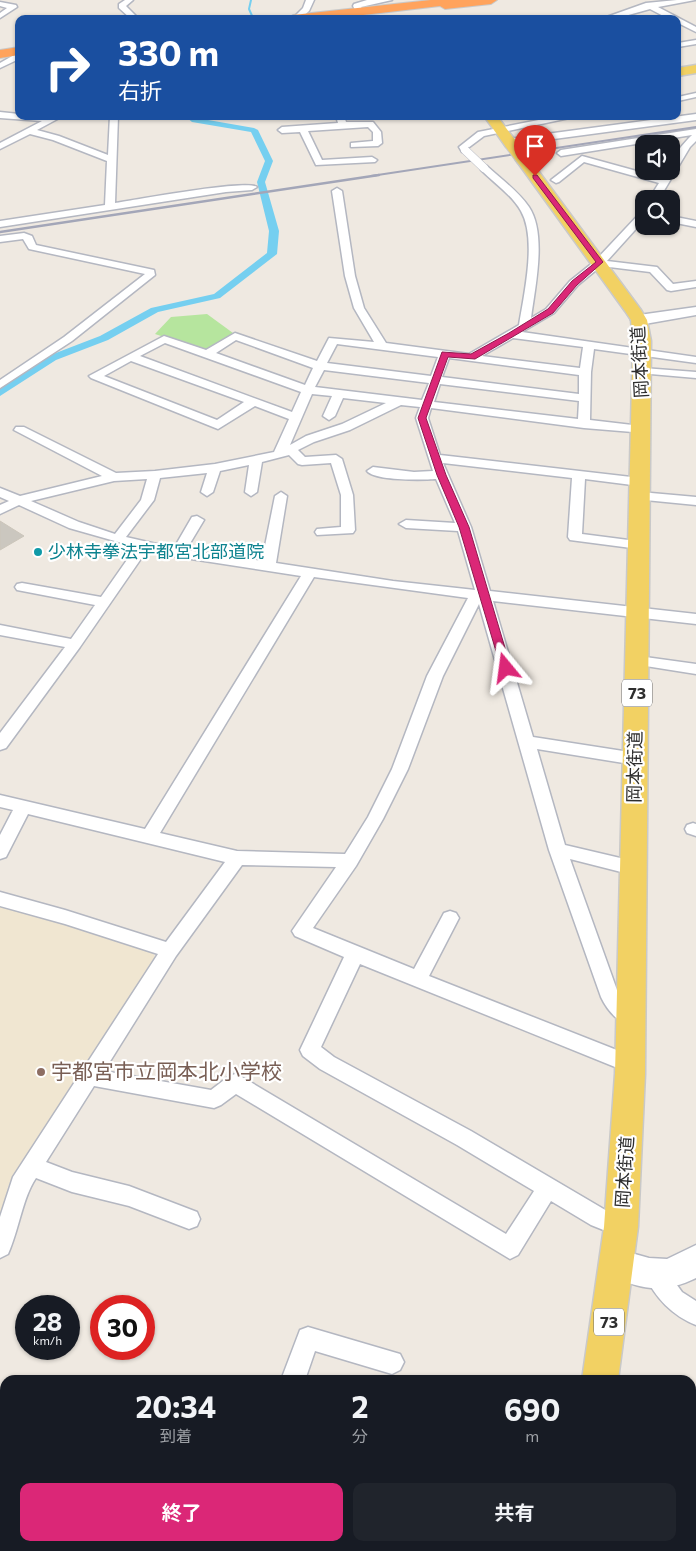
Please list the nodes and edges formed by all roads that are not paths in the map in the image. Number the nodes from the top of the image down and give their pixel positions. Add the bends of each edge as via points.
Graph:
1 (129, 0) edge
2 (310, 0) edge
3 (388, 0) edge
4 (464, 0) edge
5 (491, 0) edge
6 (640, 0) edge
7 (692, 0) edge
8 (428, 2) edge
9 (0, 4) edge
10 (651, 6) junction
11 (360, 12) junction
12 (131, 15) edge
13 (300, 15) edge
14 (332, 15) edge
15 (358, 15) edge
16 (619, 15) edge
17 (668, 15) edge
18 (0, 16) edge
19 (681, 22) edge
20 (696, 30) edge
21 (696, 42) edge
22 (681, 44) edge
23 (12, 53) edge
24 (0, 66) edge
25 (696, 69) edge
26 (681, 72) edge
27 (696, 96) edge
28 (681, 98) edge
29 (681, 110) edge
30 (0, 115) edge
31 (15, 116) edge
32 (694, 117) edge
33 (681, 119) edge
34 (52, 120) edge
35 (114, 120) edge
36 (342, 120) edge
37 (493, 120) edge
38 (564, 120) edge
39 (671, 120) edge
40 (344, 126) junction
41 (303, 129) junction
42 (282, 130) dead end
43 (29, 131) junction
44 (696, 134) edge
45 (509, 141) junction
46 (354, 145) dead end
47 (0, 146) edge
48 (562, 153) dead end
49 (680, 156) edge
50 (112, 160) junction
51 (372, 160) dead end
52 (556, 180) dead end
53 (665, 182) joint
54 (252, 187) dead end
55 (660, 190) edge
56 (337, 191) dead end
57 (110, 207) junction
58 (688, 213) dead end
59 (680, 215) edge
60 (680, 220) edge
61 (0, 224) edge
62 (635, 224) edge
63 (696, 224) edge
64 (0, 240) edge
65 (600, 262) junction
66 (696, 284) edge
67 (696, 311) edge
68 (639, 320) junction
69 (524, 326) junction
70 (511, 334) junction
71 (589, 345) junction
72 (383, 347) junction
73 (207, 354) junction
74 (445, 354) junction
75 (131, 357) junction
76 (472, 357) junction
77 (696, 360) edge
78 (643, 362) junction
79 (320, 366) junction
80 (585, 372) junction
81 (696, 375) edge
82 (436, 380) junction
83 (0, 385) edge
84 (308, 390) junction
85 (339, 394) junction
86 (584, 398) junction
87 (400, 401) junction
88 (253, 402) junction
89 (428, 404) junction
90 (329, 416) dead end
91 (296, 417) junction
92 (584, 424) junction
93 (20, 430) dead end
94 (641, 430) junction
95 (285, 452) junction
96 (436, 458) junction
97 (256, 460) junction
98 (215, 468) junction
99 (373, 471) dead end
100 (441, 475) junction
101 (579, 475) junction
102 (155, 476) junction
103 (114, 477) junction
104 (640, 489) junction
105 (0, 492) edge
106 (207, 492) dead end
107 (252, 492) dead end
108 (281, 496) dead end
109 (20, 500) junction
110 (696, 501) edge
111 (0, 510) edge
112 (197, 520) dead end
113 (406, 524) dead end
114 (464, 527) junction
115 (322, 532) dead end
116 (118, 539) junction
117 (144, 545) junction
118 (638, 545) junction
119 (178, 553) junction
120 (268, 567) junction
121 (309, 574) junction
122 (22, 587) dead end
123 (481, 595) junction
124 (105, 602) junction
125 (638, 612) junction
126 (696, 619) edge
127 (0, 630) edge
128 (75, 644) junction
129 (638, 661) junction
130 (696, 669) edge
131 (527, 742) junction
132 (0, 744) edge
133 (636, 759) junction
134 (0, 801) edge
135 (23, 807) junction
136 (149, 837) junction
137 (558, 850) junction
138 (0, 852) edge
139 (237, 858) junction
140 (350, 861) junction
141 (633, 868) junction
142 (0, 899) edge
143 (450, 918) dead end
144 (170, 951) junction
145 (355, 954) junction
146 (418, 979) junction
147 (631, 1020) junction
148 (630, 1064) junction
149 (90, 1077) junction
150 (32, 1167) junction
151 (548, 1188) junction
152 (189, 1219) dead end
153 (621, 1227) junction
154 (0, 1246) edge
155 (696, 1260) edge
156 (617, 1264) junction
157 (656, 1275) junction
158 (696, 1314) edge
159 (392, 1362) dead end
160 (295, 1375) edge
161 (601, 1375) edge

1 - 12 street via 122,6
2 - 13 street
3 - 11 street via 357,6
4 - 8 highway
5 - 15 highway
6 - 10 street
7 - 10 street
8 - 11 highway
9 - 18 street via 13,6
10 - 16 street
10 - 17 street
11 - 14 highway
19 - 20 street
21 - 22 street
23 - 24 street
25 - 26 main road
27 - 28 street
29 - 32 street
30 - 31 street
32 - 33 street
34 - 43 street
35 - 50 street
36 - 40 street
37 - 45 main road, 岡本街道 / 73
38 - 45 street
39 - 45 street
40 - 41 street
40 - 46 street via 370,124 377,132 378,143
41 - 42 street
41 - 51 street via 319,163
43 - 47 street
43 - 50 street
44 - 48 street
44 - 49 street
45 - 65 main road, 岡本街道 / 73
45 - 69 street, bridge via 481,134 463,147 526,209 532,221 533,256
50 - 57 street
52 - 53 street via 582,158
53 - 55 street
54 - 57 street
56 - 72 street via 350,276 359,308
57 - 61 street
58 - 59 street
60 - 63 street
62 - 65 street
64 - 83 street via 24,236 33,247 150,272 68,339
65 - 66 street via 653,269 671,288
65 - 68 main road, 岡本街道 / 73
65 - 69 street via 574,283 550,311
67 - 68 street
68 - 78 main road, 岡本街道 / 73
69 - 70 street
70 - 71 street
70 - 76 street
71 - 78 street
71 - 80 street
72 - 74 street
72 - 79 street via 333,340
73 - 75 street via 164,339
73 - 79 street via 235,336
73 - 84 street
74 - 76 street
74 - 82 street
75 - 88 street
75 - 88 street via 95,376 218,425
76 - 80 street
77 - 78 street
78 - 81 street
78 - 94 main road, 岡本街道 / 73
79 - 82 street
79 - 84 street
80 - 86 street
82 - 86 street
82 - 89 street
84 - 85 street
84 - 91 street
85 - 87 street
85 - 90 street
86 - 92 street
87 - 89 street
87 - 95 street
88 - 91 street
89 - 92 street
89 - 96 street via 422,418
91 - 95 street
92 - 94 street
93 - 103 street
94 - 104 main road, 岡本街道 / 73
95 - 97 street
95 - 115 street via 302,461 336,459 347,495 348,530
96 - 100 street
96 - 101 street
97 - 98 street
97 - 107 street
98 - 102 street
98 - 106 street
99 - 100 street via 414,476
100 - 114 street
101 - 104 street
101 - 118 street via 575,537
102 - 103 street
102 - 116 street via 147,500
103 - 109 street
104 - 110 street
104 - 118 main road, 岡本街道 / 73
105 - 109 street
108 - 120 street
109 - 111 street
109 - 116 street via 74,525
112 - 119 street
113 - 114 street
114 - 123 street
116 - 117 street
117 - 119 street
117 - 124 street
118 - 125 main road, 岡本街道 / 73
119 - 120 street
120 - 121 street
121 - 123 street
121 - 136 street
122 - 124 street
123 - 125 street
123 - 131 street
123 - 140 street via 434,676 400,769
124 - 128 street
125 - 126 street
125 - 129 main road, 岡本街道 / 73
127 - 128 street
128 - 132 street
129 - 130 street
129 - 133 main road, 岡本街道 / 73
131 - 133 street
131 - 137 street
133 - 141 main road, 岡本街道 / 73
134 - 135 street
135 - 136 street
135 - 138 street
136 - 139 street
137 - 141 street
137 - 147 street via 610,996
139 - 140 street
139 - 144 street
140 - 145 street via 301,931
141 - 147 main road, 岡本街道 / 73
142 - 144 street
143 - 146 street
144 - 149 street
145 - 146 street
145 - 151 street via 310,1050 327,1063
146 - 148 street
147 - 148 main road, 岡本街道 / 73
148 - 153 main road, 岡本街道 / 73
149 - 150 street
149 - 151 street via 214,1099 235,1083 510,1248
150 - 152 street via 72,1182 129,1196
150 - 154 street via 20,1184
151 - 153 street via 598,1218
153 - 156 main road, 岡本街道 / 73
155 - 157 street via 674,1274
156 - 157 street
156 - 161 main road, 岡本街道 / 73
157 - 158 street via 674,1300
159 - 160 street via 308,1338

